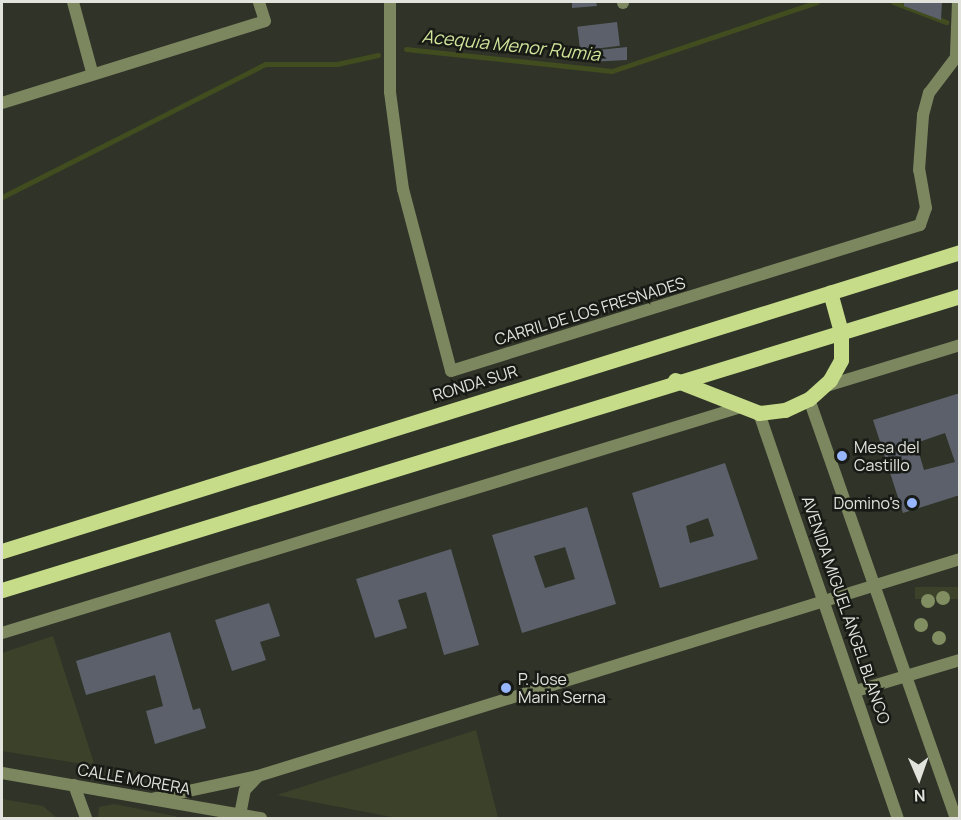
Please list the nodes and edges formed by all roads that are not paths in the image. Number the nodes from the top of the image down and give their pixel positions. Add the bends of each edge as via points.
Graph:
1 (73, 2) edge
2 (258, 2) edge
3 (390, 2) edge
4 (958, 2) edge
5 (958, 53) edge
6 (92, 72) junction
7 (2, 103) edge
8 (960, 252) edge
9 (830, 292) junction
10 (960, 297) edge
11 (841, 332) junction
12 (960, 345) edge
13 (675, 380) junction
14 (823, 387) junction
15 (809, 399) junction
16 (738, 408) junction
17 (759, 413) junction
18 (2, 551) edge
19 (960, 560) edge
20 (872, 585) junction
21 (2, 590) edge
22 (826, 601) junction
23 (2, 633) edge
24 (960, 660) edge
25 (905, 677) junction
26 (856, 691) junction
27 (2, 772) edge
28 (258, 776) junction
29 (74, 785) junction
30 (151, 799) junction
31 (237, 817) edge
32 (86, 819) edge
33 (261, 819) edge
34 (898, 819) edge
35 (956, 819) edge

1 - 6 street
2 - 6 street via 265,21
3 - 5 street, CARRIL DE LOS FRESNADES via 390,92 404,189 451,371 920,225 926,208 918,170 923,115 929,93
4 - 5 street
6 - 7 street
8 - 9 main road, RONDA SUR
9 - 11 main road
9 - 18 main road, RONDA SUR
10 - 11 main road
11 - 13 main road
11 - 14 main road via 841,360
12 - 14 street
13 - 16 main road
13 - 21 main road
14 - 15 main road
15 - 17 main road via 784,410
15 - 20 street, AVENIDA MIGUEL ÁNGEL BLANCO
16 - 17 main road
16 - 23 street
17 - 22 street, AVENIDA MIGUEL ÁNGEL BLANCO
19 - 20 street
20 - 22 street
20 - 25 street, AVENIDA MIGUEL ÁNGEL BLANCO
22 - 26 street, AVENIDA MIGUEL ÁNGEL BLANCO
22 - 28 street
24 - 25 street
25 - 26 street
25 - 35 street, AVENIDA MIGUEL ÁNGEL BLANCO
26 - 34 street, AVENIDA MIGUEL ÁNGEL BLANCO
27 - 29 street, CALLE MORERA
28 - 30 street
28 - 31 street via 245,790
29 - 30 street, CALLE MORERA
29 - 32 street
30 - 31 street, CALLE MORERA
31 - 33 street, CALLE MORERA

